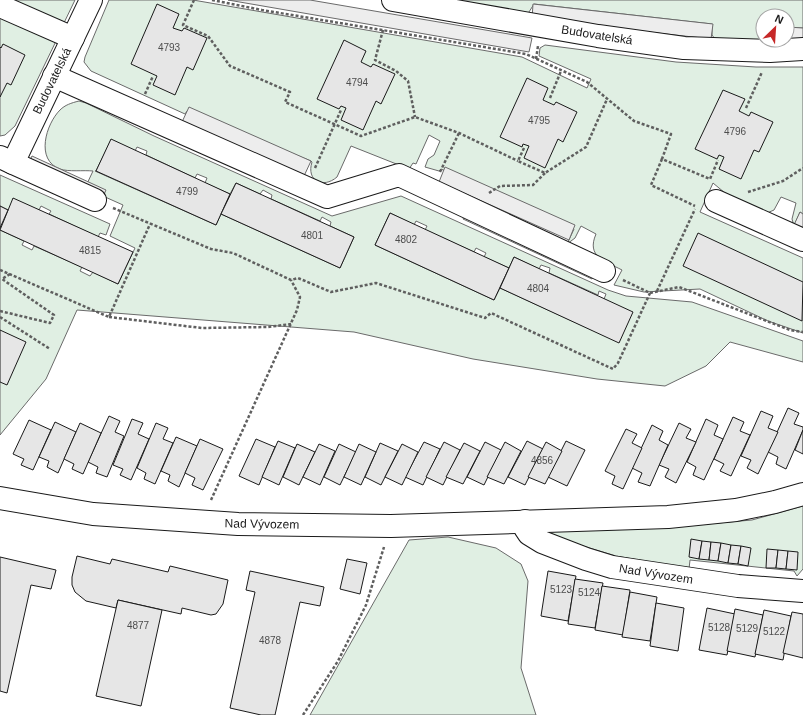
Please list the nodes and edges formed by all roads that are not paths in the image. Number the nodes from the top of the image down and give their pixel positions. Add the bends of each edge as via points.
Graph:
1 (91, 0) edge
2 (393, 0) edge
3 (0, 6) edge
4 (73, 38) junction
5 (803, 49) edge
6 (54, 76) junction
7 (7, 160) edge
8 (95, 200) road end
9 (706, 204) road end
10 (803, 240) edge
11 (604, 271) road end
12 (803, 494) edge
13 (0, 498) edge
14 (525, 521) junction
15 (803, 591) edge

1 - 4 street, Budovatelská
2 - 5 street, Budovatelská via 598,36 684,48 770,51
3 - 4 street
4 - 6 street, Budovatelská
6 - 7 street, Budovatelská
6 - 11 street via 327,197 399,175
7 - 8 street, Budovatelská
9 - 10 street
12 - 14 street, Nad Vývozem via 721,512 668,517
13 - 14 street, Nad Vývozem via 93,514 238,524 391,526
14 - 15 street, Nad Vývozem via 530,534 542,542 612,567 738,586

